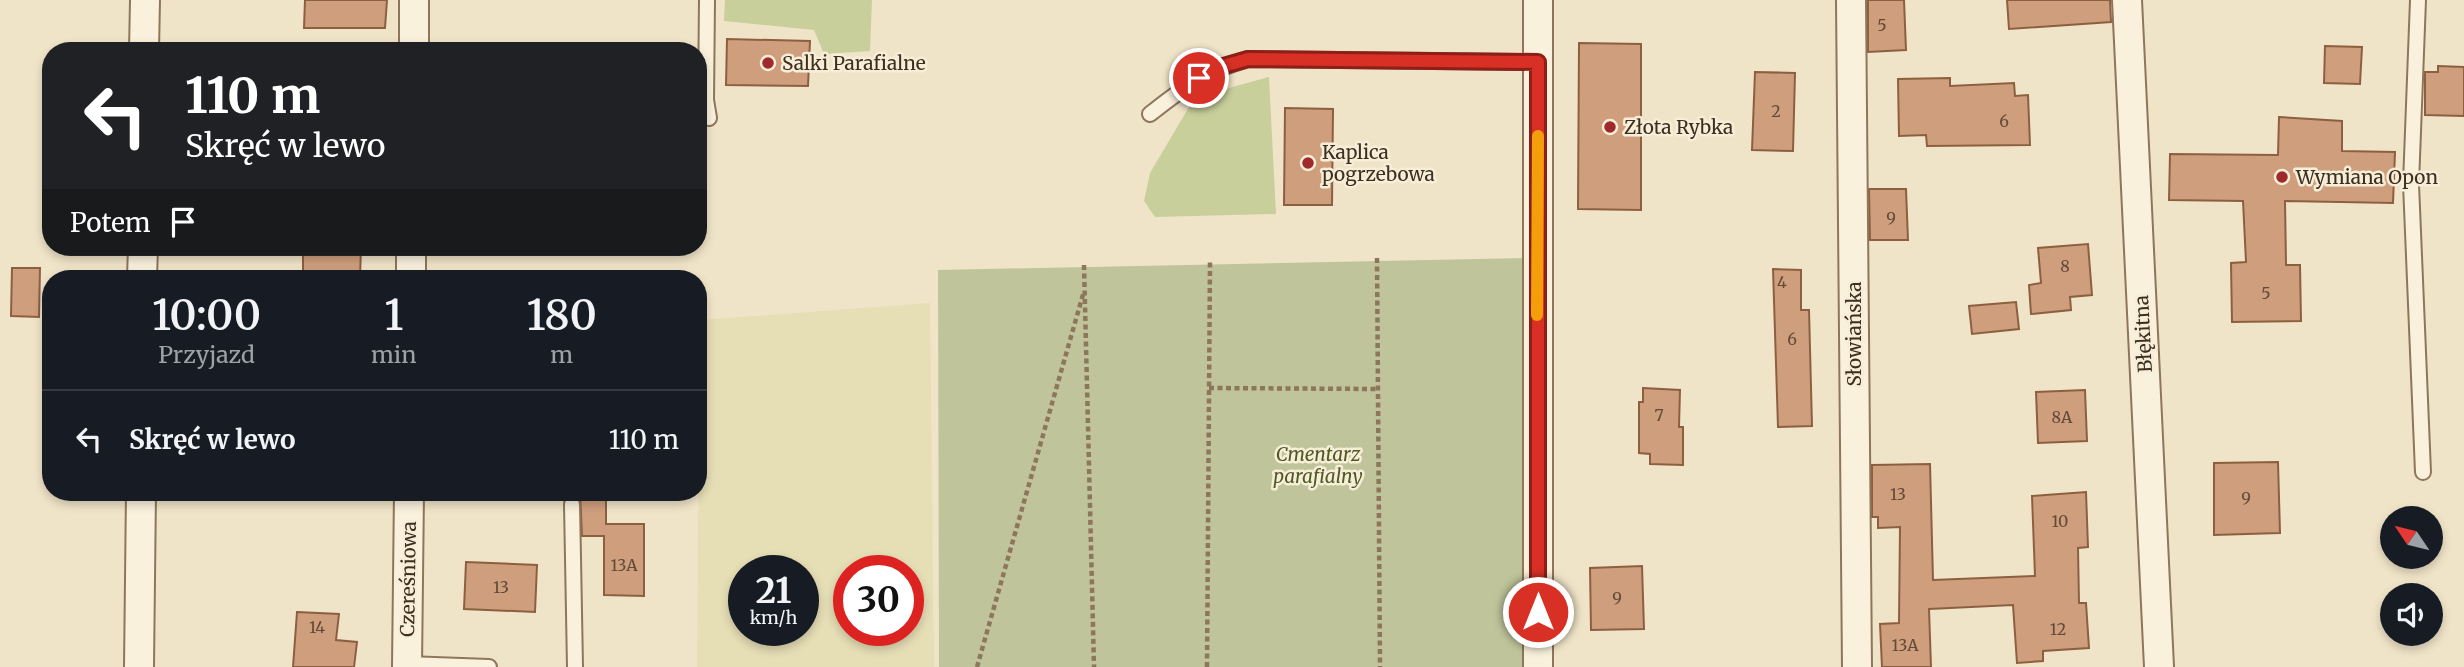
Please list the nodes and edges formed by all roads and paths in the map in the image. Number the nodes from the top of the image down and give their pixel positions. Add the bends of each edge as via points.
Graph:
1 (145, 0) edge
2 (414, 0) edge
3 (708, 0) edge
4 (1538, 0) edge
5 (1851, 0) edge
6 (2127, 0) edge
7 (2418, 0) edge
8 (144, 42) edge
9 (414, 42) edge
10 (707, 50) edge
11 (1538, 62) junction
12 (707, 106) edge
13 (1150, 114) dead end
14 (709, 118) dead end
15 (1377, 258) dead end
16 (1210, 262) dead end
17 (1084, 265) dead end
18 (1085, 287) junction
19 (1209, 388) junction
20 (1378, 388) junction
21 (2423, 472) dead end
22 (141, 501) edge
23 (409, 501) edge
24 (572, 504) dead end
25 (407, 665) edge
26 (139, 667) edge
27 (489, 667) edge
28 (575, 667) edge
29 (977, 667) edge
30 (1094, 667) edge
31 (1208, 667) edge
32 (1380, 667) edge
33 (1538, 667) edge
34 (1857, 667) edge
35 (2159, 667) edge

1 - 8 street
2 - 9 street
3 - 10 lane
4 - 11 street
5 - 34 street, Słowiańska
6 - 35 street, Błękitna
7 - 21 lane via 2411,184
11 - 13 lane via 1248,59 1213,69
11 - 33 street
12 - 14 lane
15 - 20 path
16 - 19 path
17 - 18 path
18 - 29 path
18 - 30 path
19 - 20 path
19 - 31 path
20 - 32 path
22 - 26 street
23 - 25 street, Czereśniowa
24 - 28 lane
25 - 27 lane

